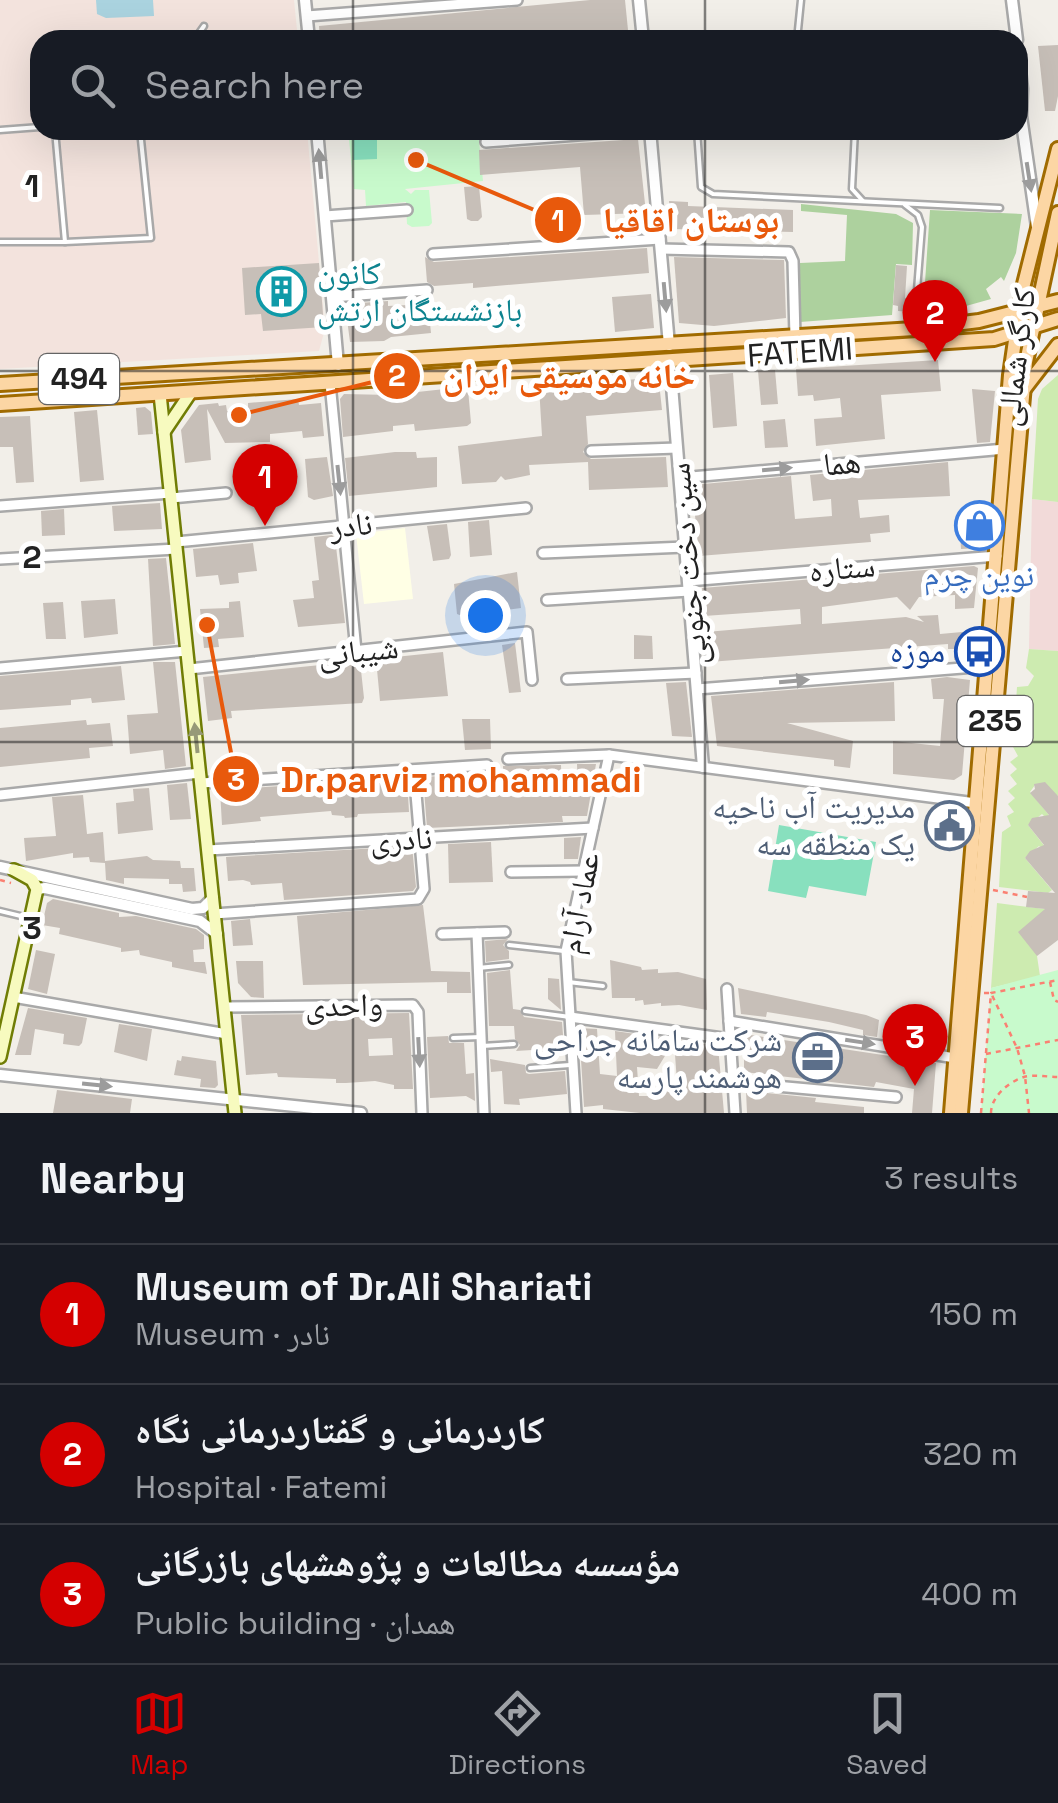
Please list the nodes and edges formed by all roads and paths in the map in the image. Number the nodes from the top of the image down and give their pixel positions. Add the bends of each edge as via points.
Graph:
1 (306, 0) edge
2 (517, 0) edge
3 (639, 0) edge
4 (802, 0) edge
5 (1012, 0) edge
6 (408, 4) edge
7 (307, 16) junction
8 (204, 26) dead end
9 (201, 30) edge
10 (308, 30) edge
11 (642, 30) edge
12 (799, 30) edge
13 (1016, 30) edge
14 (30, 128) edge
15 (0, 130) edge
16 (56, 140) edge
17 (141, 140) edge
18 (318, 140) edge
19 (513, 140) edge
20 (648, 140) edge
21 (698, 140) edge
22 (854, 140) edge
23 (1024, 140) edge
24 (486, 142) dead end
25 (1058, 148) edge
26 (863, 201) junction
27 (900, 203) junction
28 (1000, 208) dead end
29 (407, 210) dead end
30 (1058, 214) edge
31 (325, 216) junction
32 (1037, 234) junction
33 (1055, 236) edge
34 (0, 242) edge
35 (65, 242) junction
36 (660, 244) junction
37 (433, 254) dead end
38 (427, 290) dead end
39 (332, 297) junction
40 (1058, 301) edge
41 (1036, 307) junction
42 (1018, 312) junction
43 (1058, 319) edge
44 (914, 329) junction
45 (1030, 329) junction
46 (1014, 334) junction
47 (795, 337) junction
48 (669, 345) junction
49 (1058, 346) edge
50 (670, 361) junction
51 (338, 365) junction
52 (158, 374) junction
53 (335, 383) junction
54 (0, 384) edge
55 (1023, 391) junction
56 (191, 392) junction
57 (160, 394) junction
58 (0, 404) edge
59 (164, 432) junction
60 (677, 448) junction
61 (1011, 449) junction
62 (591, 450) dead end
63 (680, 478) junction
64 (226, 493) dead end
65 (171, 495) junction
66 (0, 506) edge
67 (526, 508) dead end
68 (344, 525) junction
69 (176, 545) junction
70 (686, 547) junction
71 (543, 553) dead end
72 (1002, 556) junction
73 (0, 558) edge
74 (689, 586) junction
75 (547, 600) dead end
76 (356, 651) junction
77 (187, 652) junction
78 (994, 665) junction
79 (0, 668) edge
80 (189, 668) junction
81 (696, 673) junction
82 (567, 678) dead end
83 (532, 680) dead end
84 (697, 689) junction
85 (610, 755) junction
86 (508, 759) dead end
87 (487, 766) dead end
88 (704, 767) junction
89 (414, 770) junction
90 (200, 778) junction
91 (0, 795) edge
92 (983, 804) junction
93 (594, 828) junction
94 (420, 838) junction
95 (208, 850) junction
96 (0, 867) edge
97 (584, 871) junction
98 (511, 872) dead end
99 (13, 876) junction
100 (0, 880) edge
101 (37, 889) junction
102 (991, 890) dead end
103 (1027, 896) dead end
104 (213, 898) junction
105 (0, 911) edge
106 (214, 914) junction
107 (32, 919) junction
108 (505, 932) dead end
109 (477, 933) junction
110 (216, 934) junction
111 (442, 934) dead end
112 (509, 944) dead end
113 (566, 952) junction
114 (509, 966) dead end
115 (478, 968) junction
116 (1058, 980) edge
117 (568, 982) junction
118 (1050, 982) junction
119 (603, 986) dead end
120 (727, 989) dead end
121 (982, 992) dead end
122 (991, 994) junction
123 (13, 996) junction
124 (1057, 1001) edge
125 (224, 1008) junction
126 (525, 1011) dead end
127 (570, 1018) junction
128 (729, 1021) junction
129 (227, 1034) junction
130 (453, 1038) dead end
131 (730, 1039) junction
132 (1058, 1040) edge
133 (481, 1041) junction
134 (514, 1044) dead end
135 (1017, 1048) junction
136 (986, 1054) junction
137 (0, 1057) edge
138 (961, 1058) junction
139 (572, 1065) junction
140 (530, 1068) dead end
141 (0, 1074) edge
142 (1025, 1076) junction
143 (1058, 1077) edge
144 (733, 1082) junction
145 (896, 1098) dead end
146 (234, 1106) edge
147 (362, 1113) edge
148 (422, 1113) edge
149 (484, 1113) edge
150 (576, 1113) edge
151 (735, 1113) edge
152 (951, 1113) edge
153 (962, 1113) edge
154 (981, 1113) edge
155 (991, 1113) edge
156 (1029, 1113) edge

1 - 7 street
2 - 6 street
3 - 11 street
4 - 12 lane
5 - 13 street
6 - 7 street
7 - 10 street
8 - 9 lane
14 - 15 lane
16 - 35 lane
17 - 35 lane via 151,238
31 -> 18 street
19 - 24 street
20 - 36 street
21 - 26 lane via 705,191
22 - 26 lane via 852,188
23 -> 32 street
25 - 32 main road, کارگر شمالی
26 - 27 lane
27 - 28 lane
27 - 44 lane via 922,227
29 - 31 street
30 - 33 main road
31 - 39 street
32 - 42 main road, کارگر شمالی
33 - 41 main road
34 - 35 lane
36 - 37 street
36 - 47 street via 789,252
36 -> 48 street
38 - 39 street
39 - 51 street
40 - 41 main road, FATEMI / 494
41 - 42 main road, FATEMI / 494
41 - 45 main road
42 - 44 main road, FATEMI / 494
42 - 46 main road, کارگر شمالی
43 - 45 main road, FATEMI / 494
44 - 47 main road, FATEMI / 494
45 - 46 main road, FATEMI / 494
45 - 55 main road
46 - 50 main road, FATEMI / 494
46 - 61 main road, کارگر شمالی
47 - 48 main road, FATEMI / 494
48 - 50 main road
48 - 51 main road, FATEMI / 494
49 - 55 main road
50 - 53 main road, FATEMI / 494
50 - 60 street, سین دخت جنوبی
51 - 52 main road, FATEMI / 494
51 - 53 main road
52 - 54 main road, FATEMI / 494
52 - 57 main road
53 - 56 main road, FATEMI / 494
53 -> 68 street
55 - 61 main road
56 - 57 main road, FATEMI / 494
56 - 59 main road
57 - 58 main road, FATEMI / 494
57 - 59 main road
59 - 65 main road
60 - 62 street
60 - 63 street, سین دخت جنوبی
63 -> 61 street, هما
61 - 72 main road
63 - 70 street, سین دخت جنوبی
64 - 65 street
65 - 66 street
65 - 69 main road
67 - 68 street, نادر
68 - 69 street, نادر
68 - 76 street
69 - 73 street, نادر
69 - 77 main road
70 - 71 street
70 - 74 street, سین دخت جنوبی
72 - 74 street, ستاره
72 - 78 main road, 235
74 - 75 street, ستاره
74 - 81 street, سین دخت جنوبی
76 - 80 street, شیبانی
76 - 83 street, شیبانی via 527,632
77 - 79 street
77 - 80 main road
84 -> 78 street
78 - 92 main road, 235
90 -> 80 main road
81 - 82 street
81 - 84 street, سین دخت جنوبی
84 - 88 street, سین دخت جنوبی
85 - 86 street
85 - 88 street
85 - 93 street, عماد آرام
87 - 89 street
88 - 92 street
89 - 90 street
89 - 94 street
90 - 91 street
90 - 95 main road
92 - 138 main road, 235
93 - 94 street, نادری
93 - 97 street, عماد آرام
94 - 95 street, نادری
94 - 106 street via 424,889 413,901
95 - 104 main road
96 - 99 street
97 - 98 street
97 - 113 street, عماد آرام
99 - 100 path
99 - 101 main road via 32,880
99 - 104 street via 192,909
101 - 107 main road
101 - 110 street via 200,921
102 - 103 path
104 - 106 main road
105 - 107 lane
106 - 110 main road
107 - 123 main road
108 - 109 street
109 - 111 street
109 - 115 street
110 - 125 main road
112 - 113 lane
113 - 117 street, عماد آرام
114 - 115 lane
115 - 133 street
116 - 118 path
117 - 119 lane
117 - 127 street, عماد آرام
118 - 122 path
118 - 124 path
120 - 128 street
121 - 122 path
122 - 135 path
122 - 136 path
123 - 129 street
123 - 137 main road
125 - 129 main road
125 -> 148 street, واحدی via 413,1005
126 - 127 lane
127 - 131 street
127 - 139 street, عماد آرام
128 - 131 street
128 -> 138 street
129 - 146 main road
130 - 133 lane
131 - 144 street
132 - 135 path
133 - 134 lane
133 - 149 street
135 - 136 path
135 - 142 path
136 - 154 path
138 - 152 main road
138 - 153 main road, 235
139 - 140 lane
139 - 150 street, عماد آرام
141 -> 146 street
142 - 143 path
142 - 155 path via 999,1093
142 - 156 path
144 - 145 street
144 - 151 street
146 - 147 street

